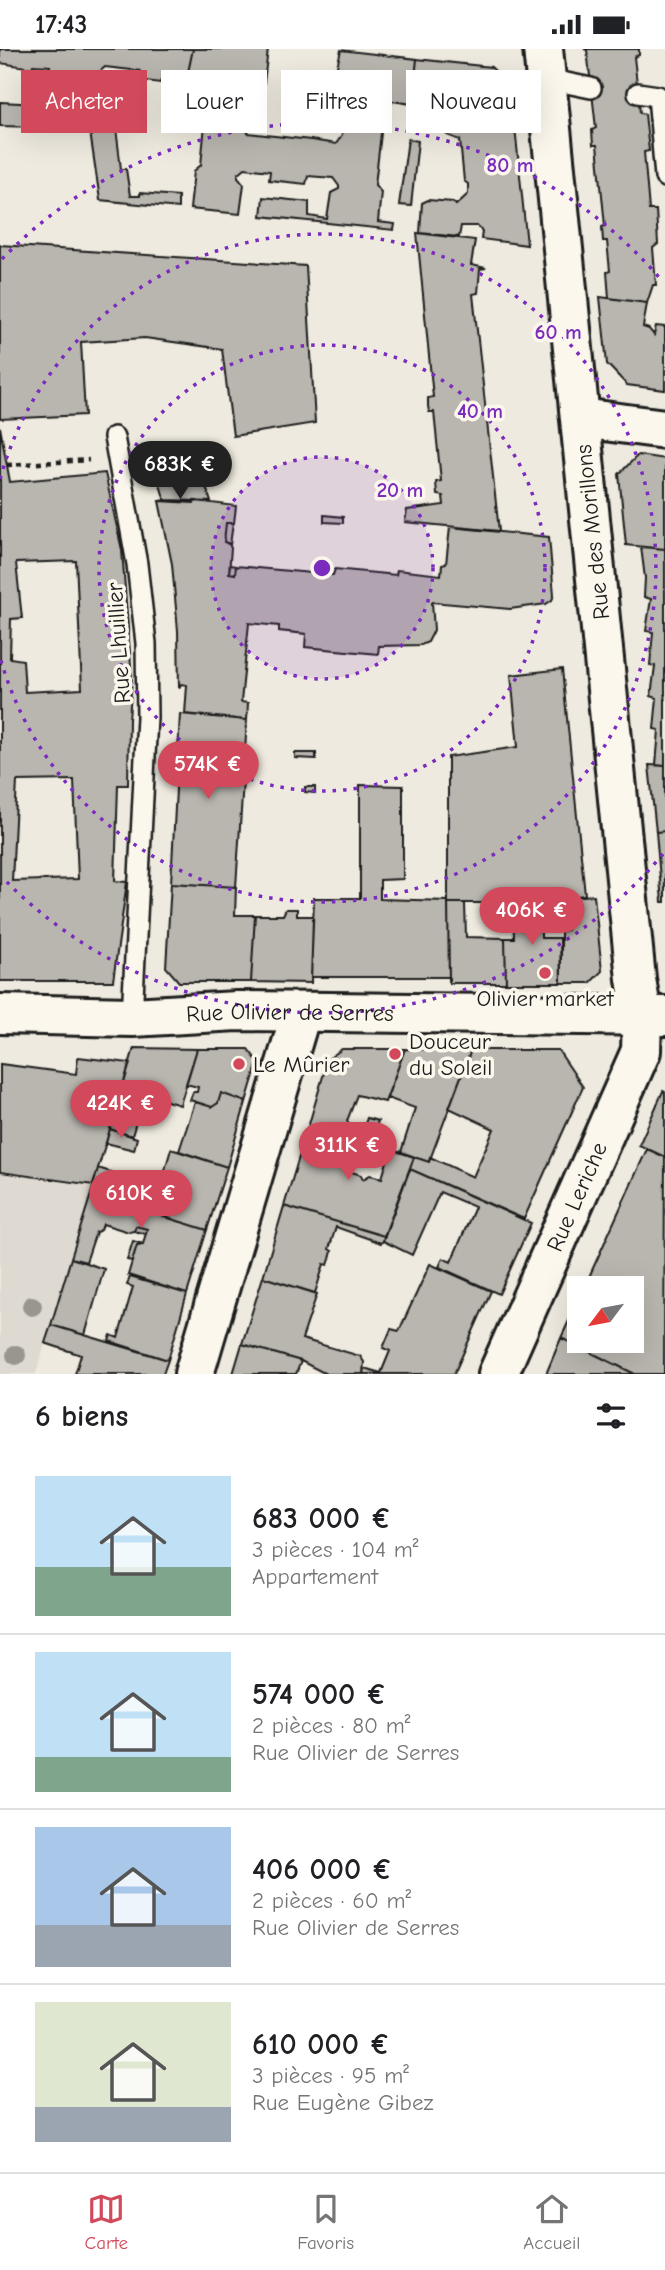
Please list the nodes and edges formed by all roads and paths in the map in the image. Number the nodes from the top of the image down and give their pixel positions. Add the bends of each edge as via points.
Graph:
1 (545, 64) edge
2 (592, 88) dead end
3 (638, 93) dead end
4 (665, 177) edge
5 (581, 418) junction
6 (665, 429) edge
7 (114, 436) dead end
8 (80, 461) dead end
9 (7, 465) dead end
10 (300, 1013) junction
11 (0, 1014) edge
12 (654, 1016) edge
13 (132, 1017) junction
14 (194, 1374) edge
15 (498, 1374) edge

1 - 2 lane
1 - 5 street, Rue des Morillons
3 - 4 lane via 658,96
5 - 6 street
5 - 12 street, Rue des Morillons via 636,979
7 - 13 lane, Rue Lhuillier via 146,643 147,717
8 - 9 path
10 - 12 street, Rue Olivier de Serres
10 - 13 street, Rue Olivier de Serres
10 - 14 street
11 - 13 street, Rue Olivier de Serres
12 - 15 street, Rue Leriche

